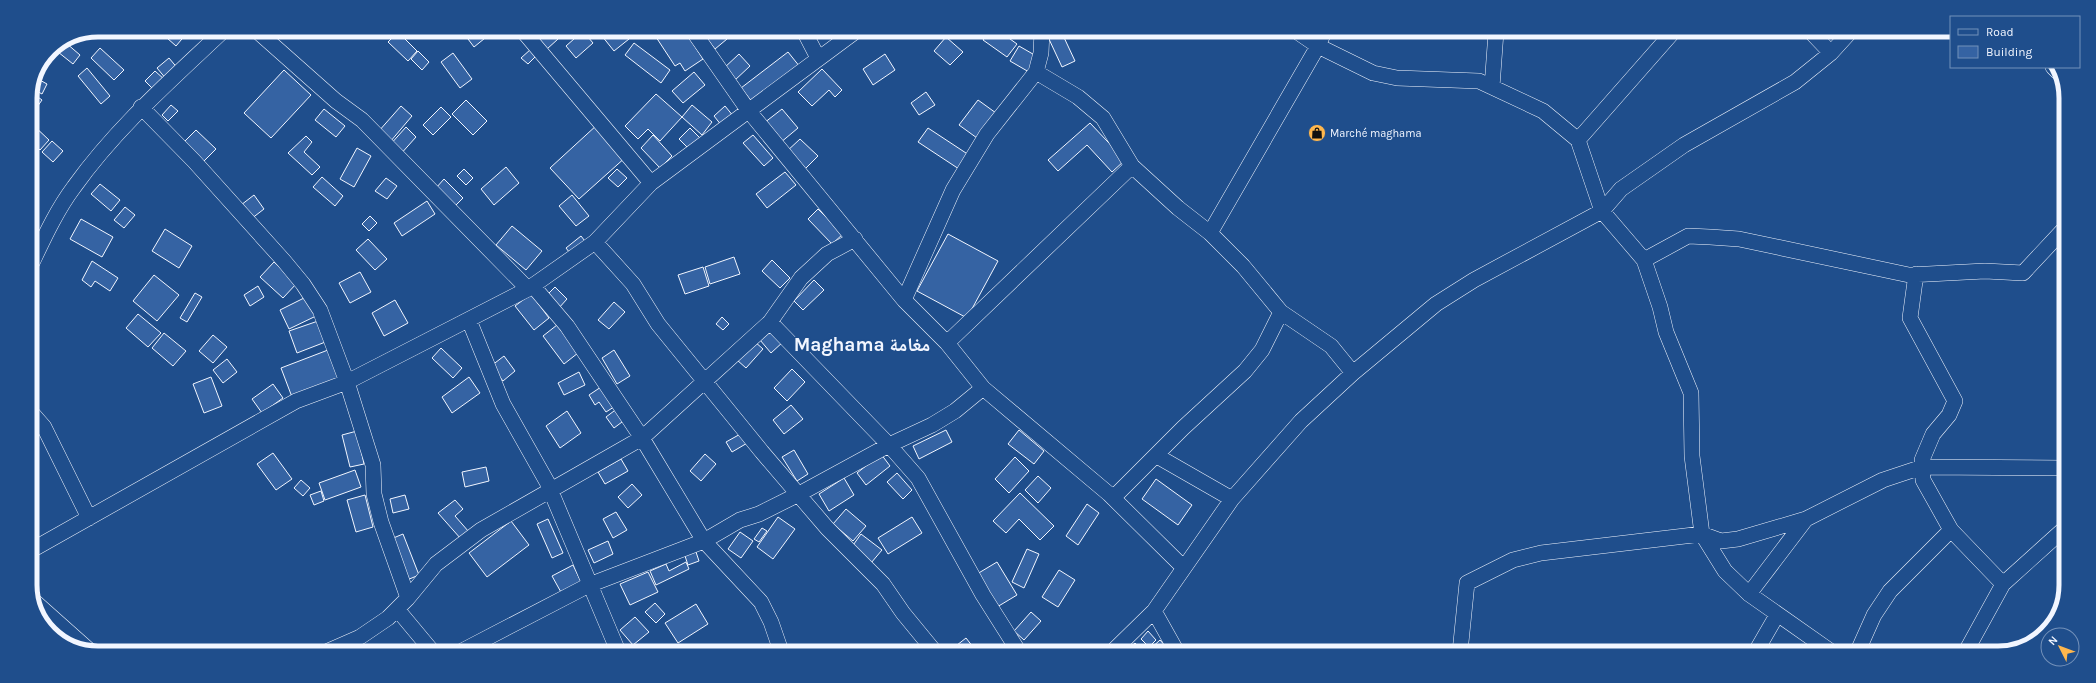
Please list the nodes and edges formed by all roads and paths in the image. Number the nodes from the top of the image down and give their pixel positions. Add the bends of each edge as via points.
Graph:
1 (216, 37) edge
2 (264, 37) edge
3 (529, 37) edge
4 (697, 37) edge
5 (807, 37) edge
6 (848, 37) edge
7 (1042, 37) edge
8 (1304, 37) edge
9 (1322, 37) edge
10 (1496, 37) edge
11 (1669, 37) edge
12 (1816, 37) edge
13 (1845, 37) edge
14 (1318, 46) junction
15 (1831, 53) junction
16 (818, 58) junction
17 (1036, 72) junction
18 (1492, 87) junction
19 (141, 107) junction
20 (748, 110) junction
21 (1578, 140) junction
22 (1132, 166) junction
23 (651, 183) junction
24 (1602, 211) junction
25 (1210, 233) junction
26 (2059, 235) edge
27 (855, 239) junction
28 (595, 242) junction
29 (37, 252) edge
30 (1644, 260) junction
31 (1916, 274) junction
32 (531, 287) junction
33 (904, 300) junction
34 (1281, 312) junction
35 (469, 320) junction
36 (770, 322) junction
37 (947, 343) junction
38 (1353, 373) junction
39 (705, 380) junction
40 (347, 382) junction
41 (983, 388) junction
42 (37, 419) edge
43 (642, 438) junction
44 (889, 444) junction
45 (1157, 456) junction
46 (1922, 467) junction
47 (2059, 468) edge
48 (550, 490) junction
49 (798, 494) junction
50 (1113, 498) junction
51 (1232, 499) junction
52 (89, 518) junction
53 (1806, 519) junction
54 (1951, 530) junction
55 (1702, 534) junction
56 (2059, 534) edge
57 (704, 541) junction
58 (37, 547) edge
59 (1184, 568) junction
60 (2003, 584) junction
61 (589, 585) junction
62 (1749, 594) junction
63 (408, 598) junction
64 (41, 607) edge
65 (397, 609) junction
66 (1154, 611) junction
67 (1777, 615) junction
68 (82, 644) edge
69 (339, 646) edge
70 (428, 646) edge
71 (472, 646) edge
72 (616, 646) edge
73 (779, 646) edge
74 (930, 646) edge
75 (1015, 646) edge
76 (1118, 646) edge
77 (1174, 646) edge
78 (1461, 646) edge
79 (1759, 646) edge
80 (1823, 646) edge
81 (1860, 646) edge
82 (1969, 646) edge

1 - 19 street
2 - 32 street via 336,101 362,120
3 - 23 street
4 - 20 street
5 - 16 street
6 - 16 street
7 - 17 street via 1042,53
8 - 14 street
9 - 14 street
10 - 18 street
11 - 21 street
12 - 15 street
13 - 15 street
14 - 18 street via 1379,74 1397,78 1479,81
14 - 25 street
15 - 24 street via 1795,82 1684,144 1621,189
16 - 20 street
17 - 22 street via 1078,98 1103,118
17 - 33 street via 987,134 953,190
18 - 21 street via 1543,111
19 - 29 street via 73,187
19 - 40 street via 194,161 303,284 320,310
20 - 23 street
20 - 27 street
21 - 24 street
22 - 25 street
22 - 37 street
23 - 28 street
24 - 30 street
24 - 38 street via 1474,280 1436,304
25 - 34 street via 1244,266
26 - 31 street via 2024,273
27 - 33 street
27 - 36 street via 827,254 801,278
28 - 32 street
28 - 39 street via 632,284 658,324
30 - 31 street via 1688,236 1717,237 1739,239 1909,275
30 - 55 street via 1666,332 1691,393 1692,456
31 - 46 street via 1910,318 1955,401 1949,415 1932,434 1922,460
32 - 35 street
32 - 43 street via 568,326
33 - 37 street
34 - 38 street via 1331,346
34 - 45 street via 1262,350 1245,372 1183,428
35 - 40 street
35 - 48 street via 503,404
36 - 39 street
36 - 44 street
37 - 41 street
38 - 51 street via 1301,421
39 - 43 street
39 - 49 street
40 - 52 street via 296,401
40 - 63 street via 373,465 374,494 381,522
41 - 44 street via 932,425
41 - 50 street
42 - 52 street via 44,427
43 - 48 street
43 - 57 street
44 - 49 street
44 - 75 street via 918,478
45 - 50 street
45 - 51 street
46 - 47 street
46 - 53 street via 1883,480
46 - 54 street via 1923,480
48 - 61 street
48 - 63 street via 456,547 436,564
49 - 57 street via 759,514 740,520
49 - 74 street via 847,549 883,584
50 - 59 street
51 - 59 street
52 - 58 street
53 - 55 street via 1738,539 1721,541
53 - 62 street
54 - 60 street
54 - 81 street via 1890,591 1874,615
55 - 62 street via 1725,571
55 - 78 street via 1541,553 1514,560 1467,583
56 - 60 street
57 - 61 street
57 - 73 street via 761,602
59 - 66 street
60 - 82 street
61 - 71 street
61 - 72 street
62 - 67 street
63 - 65 street
64 - 68 street
65 - 69 street via 360,637
65 - 70 street
66 - 76 street
66 - 77 street
67 - 79 street
67 - 80 street

